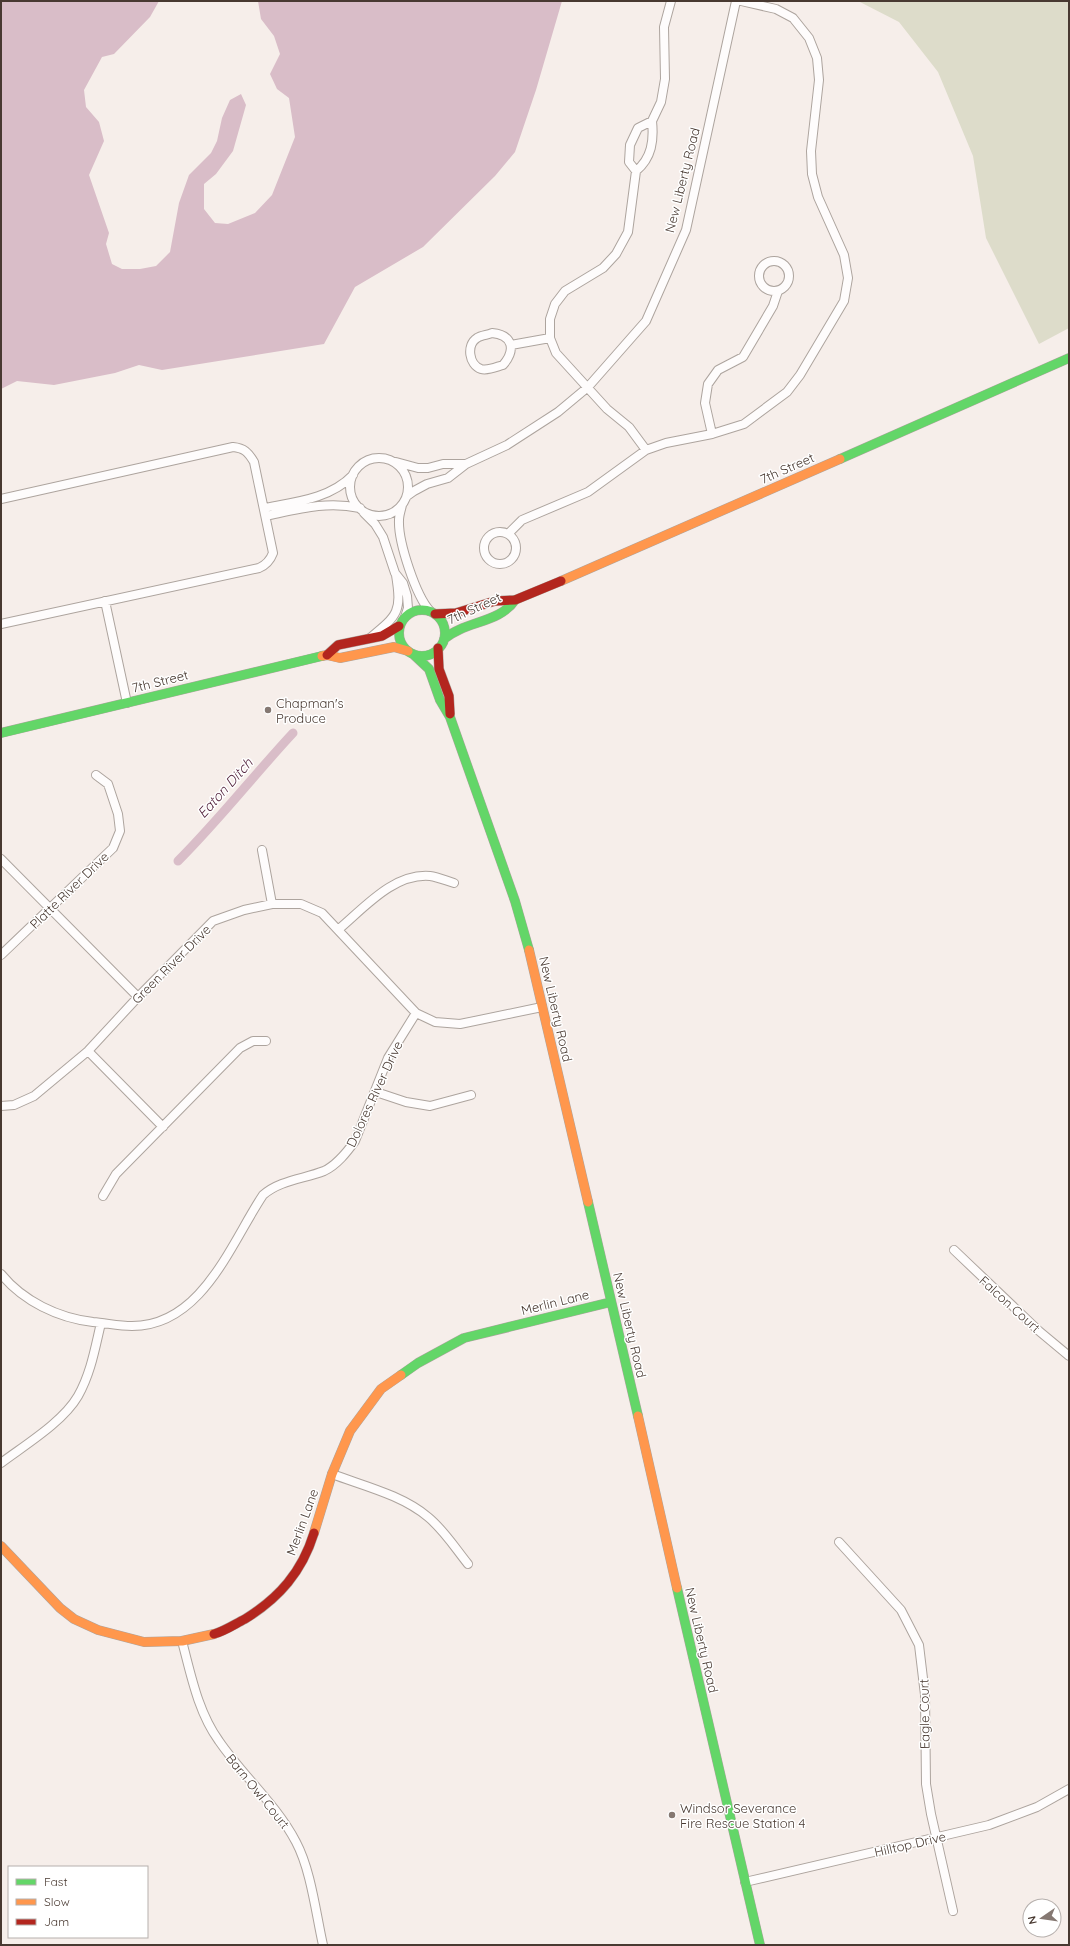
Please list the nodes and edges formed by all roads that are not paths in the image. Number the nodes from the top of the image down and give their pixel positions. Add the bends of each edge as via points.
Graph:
1 (671, 1) edge
2 (736, 1) edge
3 (741, 1) edge
4 (652, 120) junction
5 (636, 172) junction
6 (778, 291) dead end
7 (550, 338) junction
8 (511, 345) junction
9 (1069, 358) edge
10 (588, 387) junction
11 (712, 434) junction
12 (646, 450) junction
13 (396, 462) junction
14 (466, 464) junction
15 (353, 474) junction
16 (407, 496) junction
17 (1, 499) edge
18 (402, 505) junction
19 (361, 509) junction
20 (265, 512) junction
21 (508, 534) dead end
22 (395, 572) junction
23 (515, 600) junction
24 (105, 601) junction
25 (433, 612) junction
26 (405, 617) junction
27 (1, 624) edge
28 (399, 626) junction
29 (369, 638) junction
30 (444, 639) junction
31 (438, 648) junction
32 (410, 653) junction
33 (327, 654) junction
34 (127, 702) junction
35 (450, 717) junction
36 (1, 733) edge
37 (96, 775) dead end
38 (262, 850) dead end
39 (1, 859) edge
40 (454, 883) dead end
41 (272, 904) junction
42 (50, 908) junction
43 (339, 929) junction
44 (1, 955) edge
45 (138, 997) junction
46 (542, 1007) junction
47 (416, 1013) junction
48 (266, 1040) dead end
49 (88, 1051) junction
50 (376, 1092) junction
51 (471, 1095) dead end
52 (1, 1106) edge
53 (163, 1127) junction
54 (103, 1196) dead end
55 (954, 1250) dead end
56 (1, 1274) edge
57 (611, 1302) junction
58 (101, 1322) junction
59 (1069, 1356) edge
60 (1, 1463) edge
61 (332, 1474) junction
62 (839, 1542) dead end
63 (1, 1546) edge
64 (468, 1564) dead end
65 (182, 1641) junction
66 (1069, 1789) edge
67 (936, 1838) junction
68 (745, 1882) junction
69 (953, 1912) dead end
70 (323, 1945) edge
71 (760, 1945) edge

1 - 4 street via 664,27 665,79 661,102
2 - 10 street, New Liberty Road via 686,230 646,321
3 - 11 street via 776,9 793,18 809,38 817,58 819,80 811,151 812,174 818,197 844,255 848,278 844,301 787,392 744,424
4 - 5 street via 651,151 644,165
4 - 5 street via 638,128 630,145 629,162
5 - 7 street via 628,232 616,254 603,268 565,291 555,304 550,319
6 - 11 street via 773,306 743,357 718,370 708,384 705,403
7 - 8 street
7 - 10 street via 556,353
8 - 8 street via 506,337 500,334 492,333 477,338 471,347 471,360 475,366 482,369 502,365 511,353
9 - 23 street, 7th Street
10 - 12 street via 607,409 630,426
10 - 14 street, New Liberty Road via 528,433
11 - 12 street via 666,443
12 - 21 street via 588,492 522,520
13 - 14 street, New Liberty Road via 418,468
13 - 15 street via 382,457 368,460
13 - 16 street via 407,477
14 - 16 street, New Liberty Road via 448,478 428,484
15 - 19 street via 350,489
15 - 20 street via 331,492
16 - 18 street
17 - 20 street via 232,447 241,448 249,453 254,462
18 - 19 street via 388,515 375,515
18 - 25 street via 399,520 403,546 418,593 423,603
19 - 20 street via 334,504
19 - 22 street via 383,537
20 - 24 street via 273,554 265,566
22 - 26 street via 403,583 407,596 408,608
22 - 29 street via 399,592 398,609 393,617
23 - 25 street, 7th Street via 505,599 451,615
23 - 30 street, 7th Street via 508,609 460,626
24 - 27 street
24 - 34 street
25 - 26 street via 419,609
25 - 30 street via 442,622
26 - 28 street
28 - 29 street, 7th Street via 388,634
28 - 32 street via 401,643
29 - 33 street, 7th Street via 338,645
30 - 31 street
31 - 32 street via 424,656
31 - 35 street, New Liberty Road via 439,669 449,696
32 - 33 street, 7th Street via 394,647 340,658
32 - 35 street, New Liberty Road via 423,661 429,669 440,700
33 - 34 street, 7th Street
34 - 36 street, 7th Street
35 - 46 street, New Liberty Road via 525,932
37 - 42 street, Platte River Drive via 108,784 118,814 120,831 113,848
38 - 41 street
39 - 42 street
40 - 43 street via 431,876 405,878 381,894
41 - 43 street, Green River Drive via 301,904 322,913
41 - 45 street, Green River Drive via 213,921
42 - 44 street, Platte River Drive
42 - 45 street
43 - 47 street, Green River Drive
45 - 49 street, Green River Drive
46 - 47 street, Green River Drive via 460,1024 436,1022
46 - 57 street, New Liberty Road
47 - 50 street, Dolores River Drive via 388,1058
48 - 53 street via 253,1041 240,1048
49 - 52 street, Green River Drive via 34,1096
49 - 53 street
50 - 51 street via 406,1102 430,1106
50 - 58 street, Dolores River Drive via 355,1141 348,1151 325,1170 277,1186 264,1195 207,1287 179,1312 154,1322 133,1326
53 - 54 street via 116,1174
55 - 59 street, Falcon Court
56 - 58 street, Dolores River Drive via 28,1299 53,1312 79,1320
57 - 61 street, Merlin Lane via 464,1338 418,1363 381,1389 350,1432
57 - 68 street, New Liberty Road
58 - 60 street via 91,1366 77,1397 60,1417
61 - 64 street via 414,1507 437,1526
61 - 65 street, Merlin Lane via 309,1548 282,1591 236,1624 218,1633
62 - 67 street, Eagle Court via 901,1610 919,1645 925,1695 926,1784
63 - 65 street, Merlin Lane via 47,1595 74,1619 107,1634 132,1640
65 - 70 street, Barn Owl Court via 195,1690 212,1730 227,1753 277,1811 297,1844
66 - 67 street, Hilltop Drive via 1019,1814 990,1825
67 - 68 street, Hilltop Drive
67 - 69 street, Eagle Court
68 - 71 street, New Liberty Road

